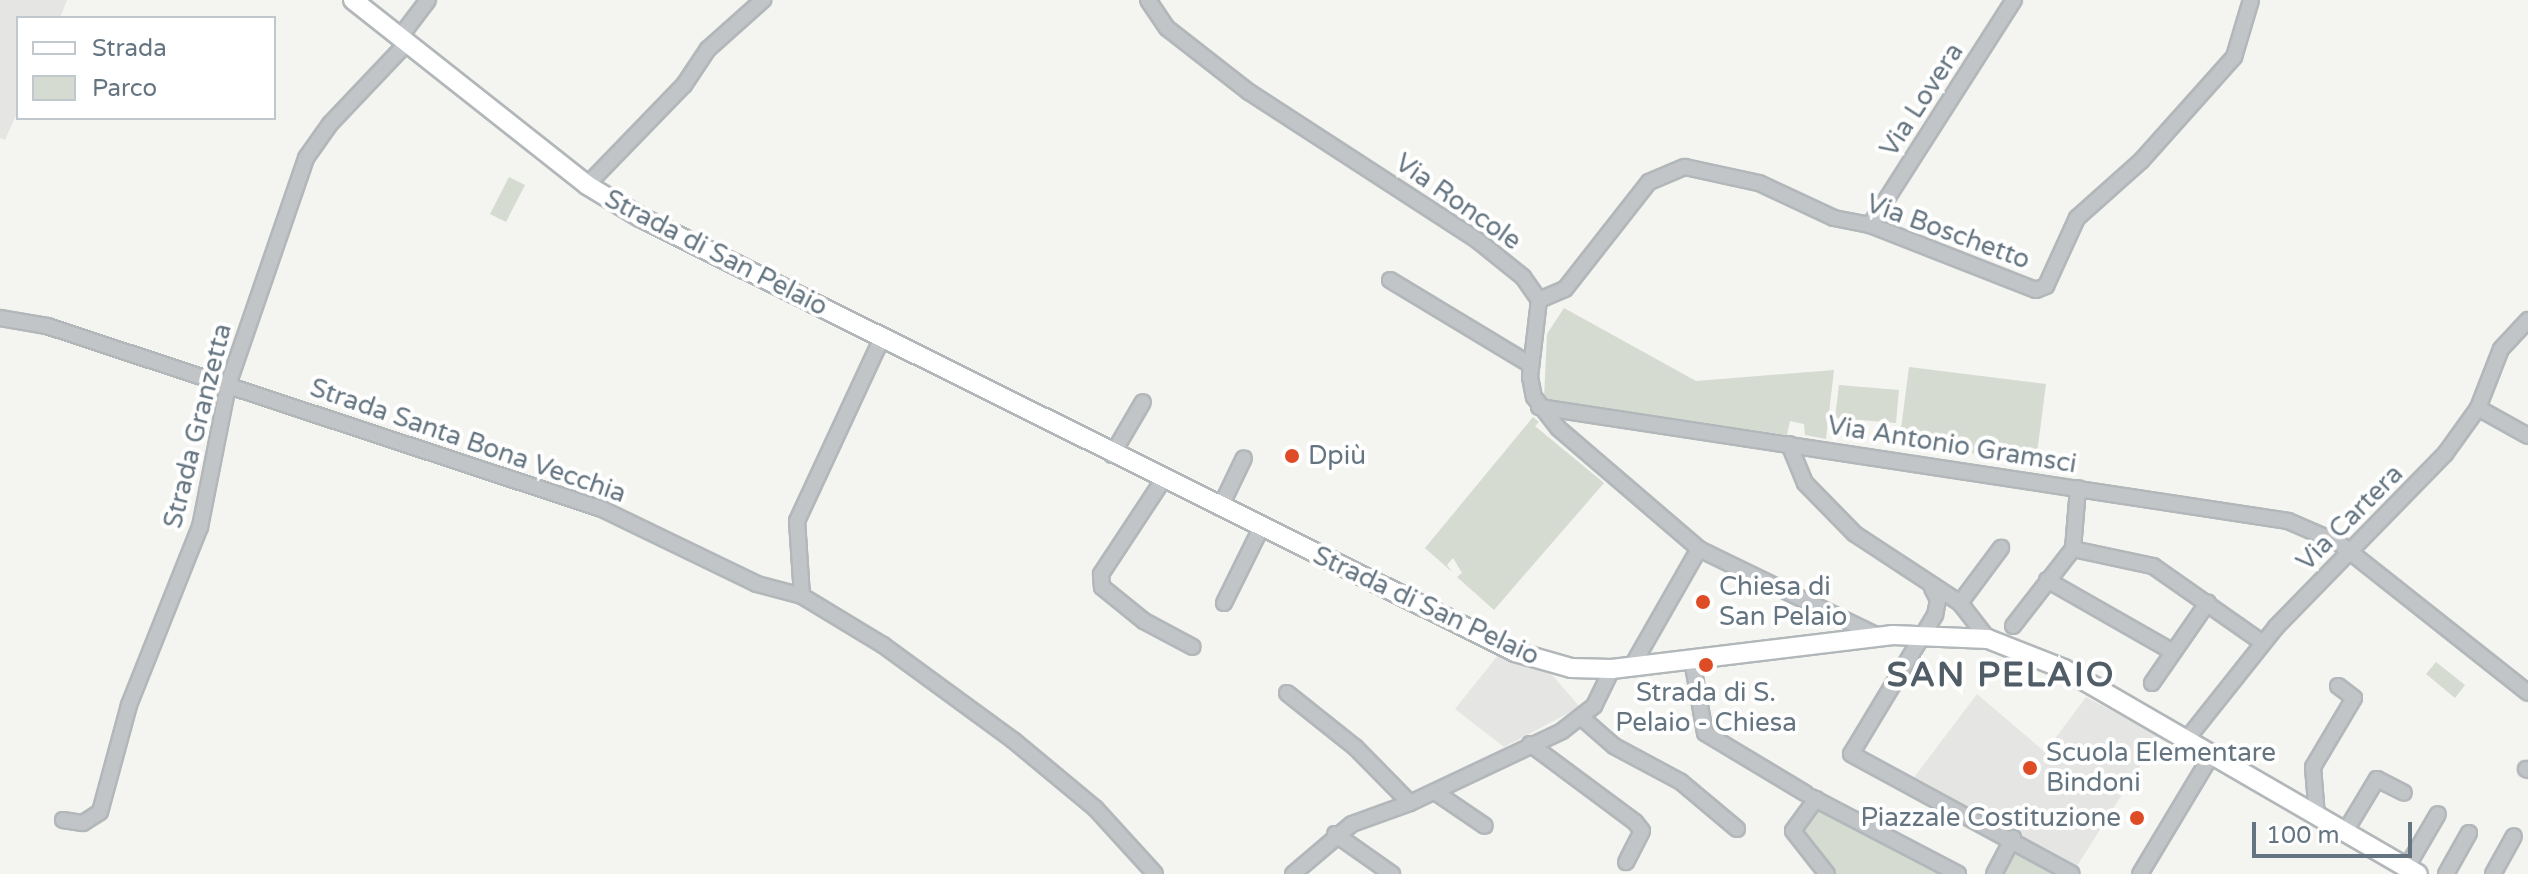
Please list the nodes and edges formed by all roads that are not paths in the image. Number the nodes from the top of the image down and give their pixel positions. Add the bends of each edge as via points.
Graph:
1 (353, 0) edge
2 (428, 0) edge
3 (763, 0) edge
4 (1148, 0) edge
5 (2014, 0) edge
6 (2251, 0) edge
7 (403, 40) junction
8 (587, 185) junction
9 (1870, 225) junction
10 (1390, 280) dead end
11 (1539, 300) junction
12 (0, 318) edge
13 (2528, 320) edge
14 (882, 338) junction
15 (1531, 365) junction
16 (228, 385) junction
17 (1143, 402) dead end
18 (1539, 407) junction
19 (2478, 408) junction
20 (2528, 436) edge
21 (1789, 444) junction
22 (1112, 455) junction
23 (1244, 458) dead end
24 (1163, 480) junction
25 (2078, 488) junction
26 (1220, 508) junction
27 (1261, 528) junction
28 (2001, 548) dead end
29 (1699, 549) junction
30 (2073, 549) junction
31 (2349, 553) junction
32 (2047, 580) junction
33 (1932, 588) junction
34 (802, 596) junction
35 (2208, 602) junction
36 (1224, 603) dead end
37 (1960, 603) junction
38 (1938, 604) junction
39 (1849, 619) junction
40 (2013, 626) dead end
41 (1921, 633) junction
42 (1954, 634) junction
43 (1878, 636) junction
44 (1852, 639) junction
45 (1988, 639) junction
46 (2263, 643) junction
47 (1193, 647) dead end
48 (2173, 652) junction
49 (1692, 660) junction
50 (1621, 669) junction
51 (2152, 683) dead end
52 (2338, 686) dead end
53 (1287, 693) dead end
54 (2528, 693) edge
55 (1582, 718) junction
56 (2187, 739) junction
57 (1530, 744) junction
58 (2212, 754) junction
59 (1435, 792) junction
60 (2404, 793) dead end
61 (1811, 796) junction
62 (1410, 803) junction
63 (2438, 814) dead end
64 (2317, 816) junction
65 (63, 820) dead end
66 (1485, 826) dead end
67 (1737, 829) dead end
68 (2345, 832) junction
69 (2469, 833) dead end
70 (1335, 834) junction
71 (2514, 836) dead end
72 (2013, 838) junction
73 (1626, 862) dead end
74 (2404, 870) edge
75 (1155, 874) edge
76 (1293, 874) edge
77 (1392, 874) edge
78 (1827, 874) edge
79 (1958, 874) edge
80 (1994, 874) edge
81 (2072, 874) edge
82 (2140, 874) edge
83 (2446, 874) edge
84 (2493, 874) edge

1 - 7 main road, Strada di San Pelaio
2 - 7 street, Strada Granzetta
3 - 8 street via 708,49 684,85
4 - 11 street, Via Roncole via 1167,28 1249,92 1477,240 1523,277
5 - 9 street, Via Lovera
6 - 9 street, Via Boschetto via 2234,57 2141,161 2077,218 2046,286 2036,290
7 - 8 main road, Strada di San Pelaio
7 - 16 street, Strada Granzetta via 306,158
8 - 14 main road, Strada di San Pelaio via 662,229
9 - 11 street, Via Boschetto via 1834,218 1759,183 1685,167 1649,182 1565,289
10 - 15 street
11 - 15 street
12 - 16 street, Strada Santa Bona Vecchia via 47,326
13 - 19 street, Via Cartera via 2501,349
14 - 22 main road, Strada di San Pelaio
14 - 34 street via 797,521
15 - 18 street
16 - 34 street, Strada Santa Bona Vecchia via 602,509 757,584
16 - 65 street, Strada Granzetta via 200,527 129,705 100,812 83,823
17 - 22 street
18 - 21 street, Via Antonio Gramsci
18 - 29 street
19 - 20 street
19 - 31 street, Via Cartera via 2420,484
21 - 25 street, Via Antonio Gramsci
21 - 33 street via 1805,483 1845,524
22 - 24 main road, Strada di San Pelaio
23 - 26 street
24 - 26 main road, Strada di San Pelaio
24 - 47 street via 1101,574 1102,587 1144,621
25 - 30 street
25 - 31 street, Via Antonio Gramsci via 2288,521 2320,532
26 - 27 main road, Strada di San Pelaio
27 - 36 street
27 - 50 main road, Strada di San Pelaio via 1515,652 1571,668
28 - 37 street
29 - 39 street
29 - 50 street
30 - 32 street
30 - 35 street via 2153,566
31 - 46 street, Via Cartera
31 - 54 street, Via Antonio Gramsci
32 - 40 street
32 - 48 street
33 - 37 street
33 - 38 street
34 - 75 street, Strada Santa Bona Vecchia via 883,645 1013,740 1095,808
35 - 46 street
35 - 48 street
37 - 45 street
38 - 41 street
38 - 42 street
39 - 43 street
39 - 44 street
41 - 42 main road, Strada di San Pelaio
41 - 43 main road, Strada di San Pelaio
41 - 72 street via 1851,754
42 - 45 main road, Strada di San Pelaio
43 - 44 main road, Strada di San Pelaio
44 - 49 main road, Strada di San Pelaio
45 - 56 main road, Strada di San Pelaio via 2044,659
46 - 56 street, Via Cartera
48 - 51 street
49 - 50 main road, Strada di San Pelaio
49 - 61 street via 1705,733
50 - 55 street
52 - 64 street via 2354,698 2313,767
53 - 62 street via 1355,747
55 - 57 street
55 - 67 street via 1614,746 1681,782
56 - 58 main road, Strada di San Pelaio
57 - 59 street
57 - 73 street via 1635,822 1642,831
58 - 64 main road, Strada di San Pelaio
58 - 82 street
59 - 62 street
59 - 66 street
60 - 68 street via 2377,779
61 - 78 street via 1793,831
61 - 79 street
62 - 70 street
63 - 74 street, Strada di San Pelaio
64 - 68 main road, Strada di San Pelaio
68 - 74 main road, Strada di San Pelaio
69 - 83 street
70 - 76 street
70 - 77 street
71 - 84 street
72 - 80 street
72 - 81 street

